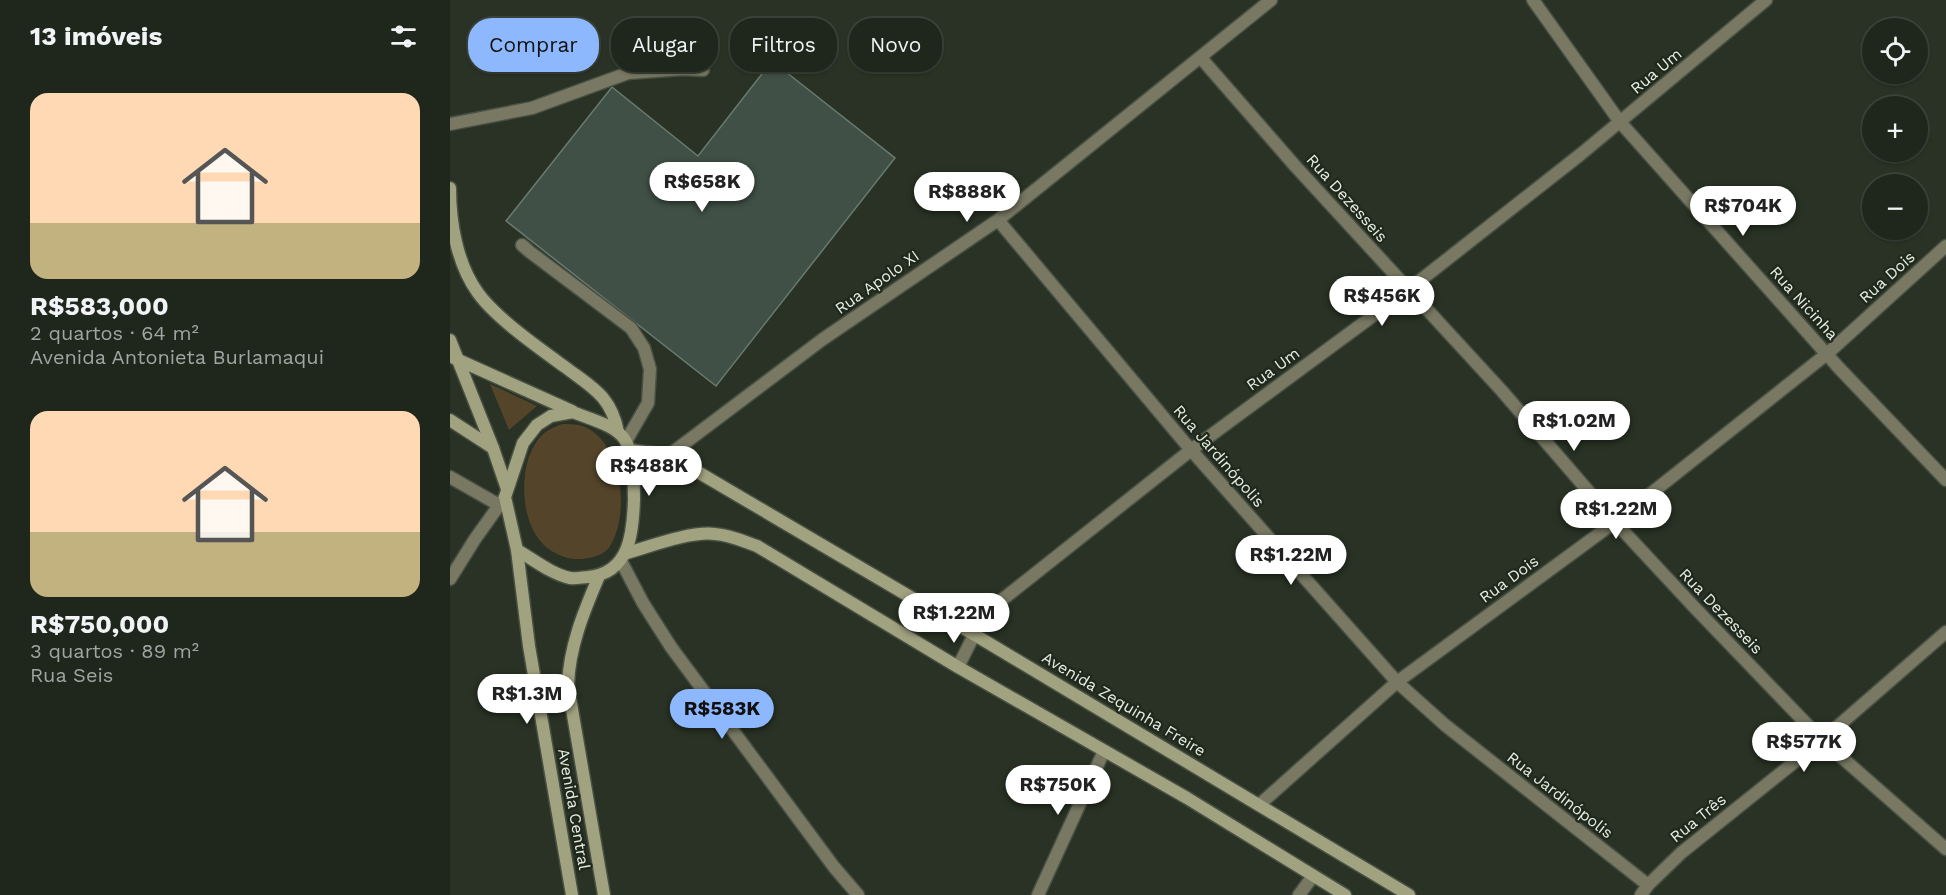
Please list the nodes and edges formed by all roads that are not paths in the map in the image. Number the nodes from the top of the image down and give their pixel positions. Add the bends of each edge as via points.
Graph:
1 (1271, 0) edge
2 (1533, 0) edge
3 (1766, 0) edge
4 (1200, 58) junction
5 (642, 72) edge
6 (1620, 122) junction
7 (450, 124) edge
8 (450, 188) edge
9 (998, 220) junction
10 (522, 245) dead end
11 (1946, 246) edge
12 (1408, 290) junction
13 (450, 340) edge
14 (1828, 353) junction
15 (454, 357) edge
16 (573, 412) junction
17 (450, 420) edge
18 (625, 441) junction
19 (493, 447) junction
20 (1191, 450) junction
21 (669, 455) junction
22 (450, 477) edge
23 (1946, 480) edge
24 (504, 497) junction
25 (1615, 522) junction
26 (517, 550) junction
27 (624, 557) junction
28 (599, 576) junction
29 (450, 579) edge
30 (1946, 632) edge
31 (975, 635) junction
32 (958, 666) junction
33 (1397, 682) junction
34 (1822, 740) junction
35 (1104, 750) junction
36 (1259, 804) junction
37 (1946, 849) edge
38 (1313, 876) junction
39 (1645, 890) edge
40 (572, 895) edge
41 (604, 895) edge
42 (858, 895) edge
43 (1038, 895) edge
44 (1299, 895) edge
45 (1345, 895) edge
46 (1409, 895) edge

1 - 4 street, Rua Apolo XI
2 - 6 street, Rua Nicinha
3 - 6 street, Rua Um
4 - 9 street, Rua Apolo XI
4 - 12 street, Rua Dezesseis
5 - 7 street via 628,73 532,108
6 - 12 street, Rua Um
6 - 14 street, Rua Nicinha
8 - 18 main road via 460,255 478,293 534,344 598,391 615,415
9 - 20 street, Rua Jardinópolis
9 - 21 street, Rua Apolo XI via 823,339
10 - 18 street via 631,328 644,348 650,369 648,403
11 - 14 street, Rua Dois
12 - 20 street, Rua Um
12 - 25 street, Rua Dezesseis
13 - 15 main road
14 - 23 street, Rua Nicinha
14 - 25 street, Rua Dois
15 - 16 main road
15 - 19 main road
16 - 18 main road
16 - 24 main road via 551,416 523,442
17 - 19 main road
18 - 21 main road, Avenida Zequinha Freire
18 - 27 main road via 634,491 633,519
19 - 24 main road
20 - 31 street, Rua Um via 998,603 986,614
20 - 33 street, Rua Jardinópolis
21 - 31 main road, Avenida Zequinha Freire
22 - 24 street
24 - 26 main road
24 - 29 street
25 - 33 street, Rua Dois
25 - 34 street, Rua Dezesseis
26 - 28 main road via 571,578
26 - 40 main road, Avenida Central via 529,646
27 - 28 main road
27 - 32 main road via 699,534 734,537 757,546
27 - 42 street via 643,603 672,647
28 - 41 main road, Avenida Central via 578,630 568,686
30 - 34 street, Rua Três
31 - 32 street, Rua Um
31 - 36 main road, Avenida Zequinha Freire
32 - 35 main road
33 - 36 street, Rua Dois
33 - 39 street, Rua Jardinópolis
34 - 37 street, Rua Dezesseis
34 - 39 street, Rua Três via 1681,853
35 - 38 main road
35 - 43 street
36 - 46 main road, Avenida Zequinha Freire
38 - 44 street
38 - 45 main road

